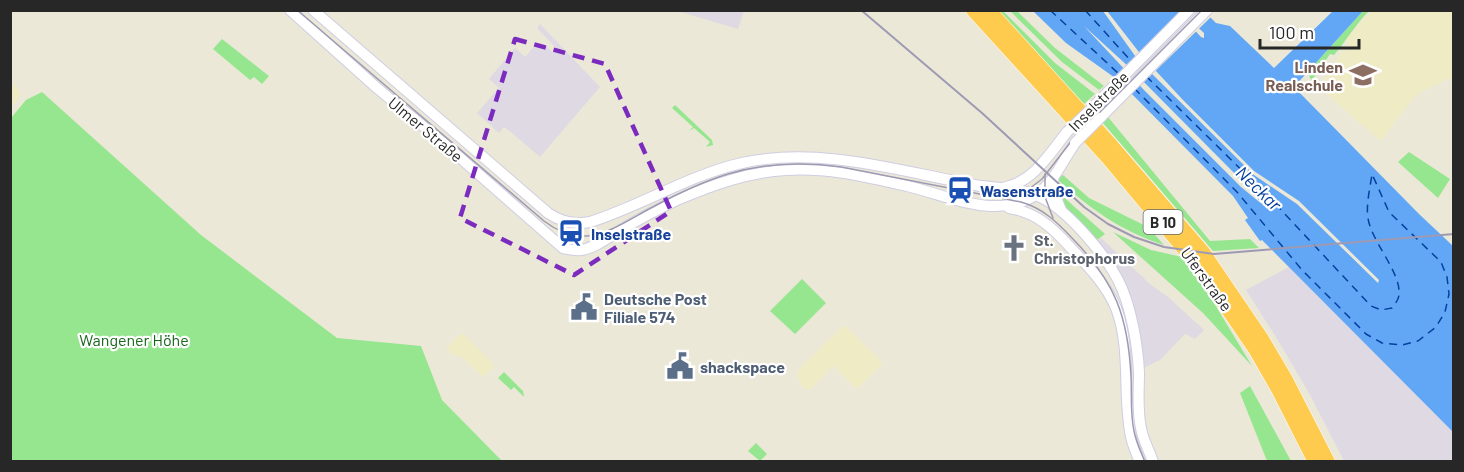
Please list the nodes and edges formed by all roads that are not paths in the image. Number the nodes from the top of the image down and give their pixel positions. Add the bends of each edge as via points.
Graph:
1 (290, 10) edge
2 (313, 10) edge
3 (973, 10) edge
4 (989, 10) edge
5 (1189, 10) edge
6 (1206, 11) edge
7 (1031, 176) junction
8 (1053, 176) junction
9 (1001, 188) junction
10 (1032, 195) junction
11 (1003, 207) junction
12 (1062, 213) junction
13 (1034, 215) junction
14 (579, 250) joint
15 (1140, 462) edge
16 (1153, 462) edge
17 (1315, 462) edge
18 (1328, 462) edge

1 - 14 street, Ulmer Straße via 563,248
2 - 9 street, Ulmer Straße via 548,213 563,221 593,221 725,167 773,158 811,156 843,160
3 - 17 highway, Uferstraße / B 10 via 1108,158 1199,267 1255,349
4 - 18 highway, Uferstraße / B 10 via 1203,252 1262,339
5 - 7 street, Inselstraße, bridge via 1067,132
6 - 8 street, Inselstraße, bridge via 1075,142
7 - 9 street, Inselstraße
7 - 10 street
8 - 10 street, Inselstraße
8 - 12 street via 1054,197
9 - 10 street
10 - 11 street, Inselstraße
10 - 12 street
10 - 13 street
11 - 13 street
11 - 14 street, Inselstraße via 832,171 785,170 714,185
12 - 16 street via 1100,251 1120,283 1139,370 1140,425
13 - 15 street via 1092,270 1116,309 1126,363 1130,432

